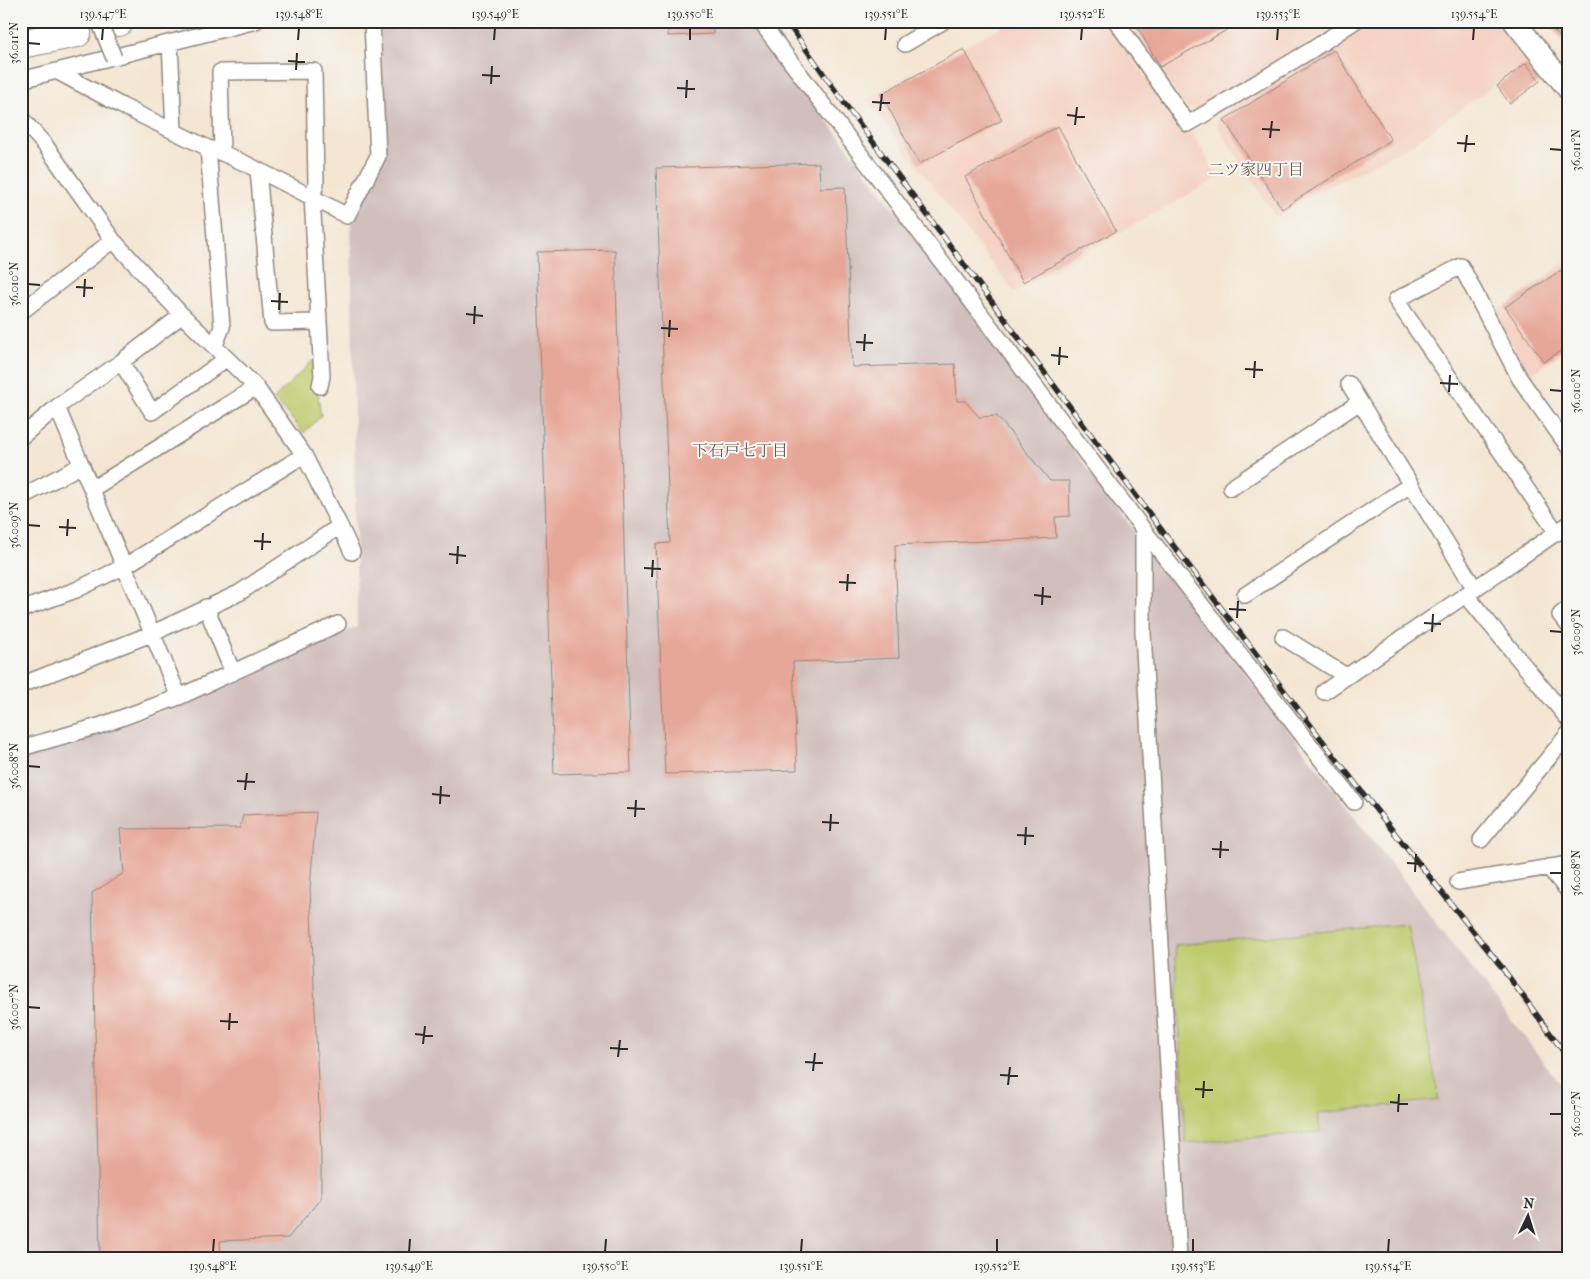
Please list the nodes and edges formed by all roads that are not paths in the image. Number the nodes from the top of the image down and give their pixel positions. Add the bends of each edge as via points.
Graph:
1 (256, 21) edge
2 (372, 21) edge
3 (760, 21) edge
4 (944, 21) edge
5 (1116, 21) edge
6 (1356, 21) edge
7 (1514, 21) edge
8 (88, 27) edge
9 (170, 43) junction
10 (21, 44) edge
11 (905, 44) dead end
12 (114, 58) junction
13 (58, 72) junction
14 (21, 80) edge
15 (1569, 90) edge
16 (21, 118) edge
17 (174, 130) junction
18 (215, 150) junction
19 (258, 170) junction
20 (312, 196) junction
21 (113, 240) junction
22 (21, 312) edge
23 (182, 315) junction
24 (319, 322) junction
25 (214, 345) junction
26 (226, 359) junction
27 (121, 362) junction
28 (1349, 384) dead end
29 (320, 386) dead end
30 (256, 387) junction
31 (1360, 402) junction
32 (58, 406) junction
33 (21, 436) edge
34 (1569, 448) edge
35 (304, 455) junction
36 (82, 465) junction
37 (1410, 486) junction
38 (1231, 488) dead end
39 (92, 489) junction
40 (21, 497) edge
41 (340, 526) junction
42 (1565, 528) edge
43 (1143, 529) junction
44 (352, 552) dead end
45 (125, 566) junction
46 (1471, 592) junction
47 (1245, 595) dead end
48 (1569, 606) edge
49 (206, 607) junction
50 (22, 608) edge
51 (338, 624) dead end
52 (1569, 626) edge
53 (151, 634) junction
54 (1283, 637) dead end
55 (233, 673) junction
56 (1346, 676) junction
57 (21, 685) edge
58 (1324, 692) dead end
59 (179, 697) junction
60 (1569, 720) edge
61 (1569, 733) edge
62 (21, 748) edge
63 (1354, 802) dead end
64 (1481, 840) dead end
65 (1569, 864) edge
66 (1548, 867) junction
67 (1458, 882) dead end
68 (1569, 892) edge
69 (1179, 1258) edge

1 - 9 street
2 - 20 street via 378,156 347,216
3 - 43 street
4 - 11 street
5 - 6 street via 1188,124
7 - 15 main road
8 - 10 highway
8 - 12 street, bridge
9 - 12 street
9 - 17 street
12 - 13 street
13 - 14 street
13 - 17 street
16 - 21 street via 45,145
17 - 18 street
18 - 19 street
18 - 20 street via 220,72 314,71 316,185
18 - 25 street via 222,327
19 - 20 street
19 - 24 street via 272,323
20 - 24 street
21 - 22 street
21 - 23 street
23 - 25 street
23 - 27 street
24 - 29 street
25 - 26 street
26 - 27 street via 152,412
26 - 30 street
27 - 32 street
28 - 31 street
30 - 35 street
30 - 39 street
31 - 37 street
31 - 38 street
32 - 33 street
32 - 36 street
34 - 42 street via 1520,379 1461,266 1396,300
35 - 41 street
35 - 45 street
36 - 39 street
36 - 40 street
37 - 46 street
37 - 47 street
39 - 45 street
41 - 44 street
41 - 49 street via 238,593
42 - 46 street
43 - 63 street
43 - 69 street via 1142,633
45 - 50 street via 76,590
45 - 53 street
46 - 56 street
46 - 60 street
48 - 52 street via 1560,616
49 - 53 street
49 - 55 street
51 - 55 street
53 - 57 street
53 - 59 street
54 - 56 street
55 - 59 street
56 - 58 street
59 - 62 street via 99,726
61 - 64 street
65 - 66 street
66 - 67 street
66 - 68 street

